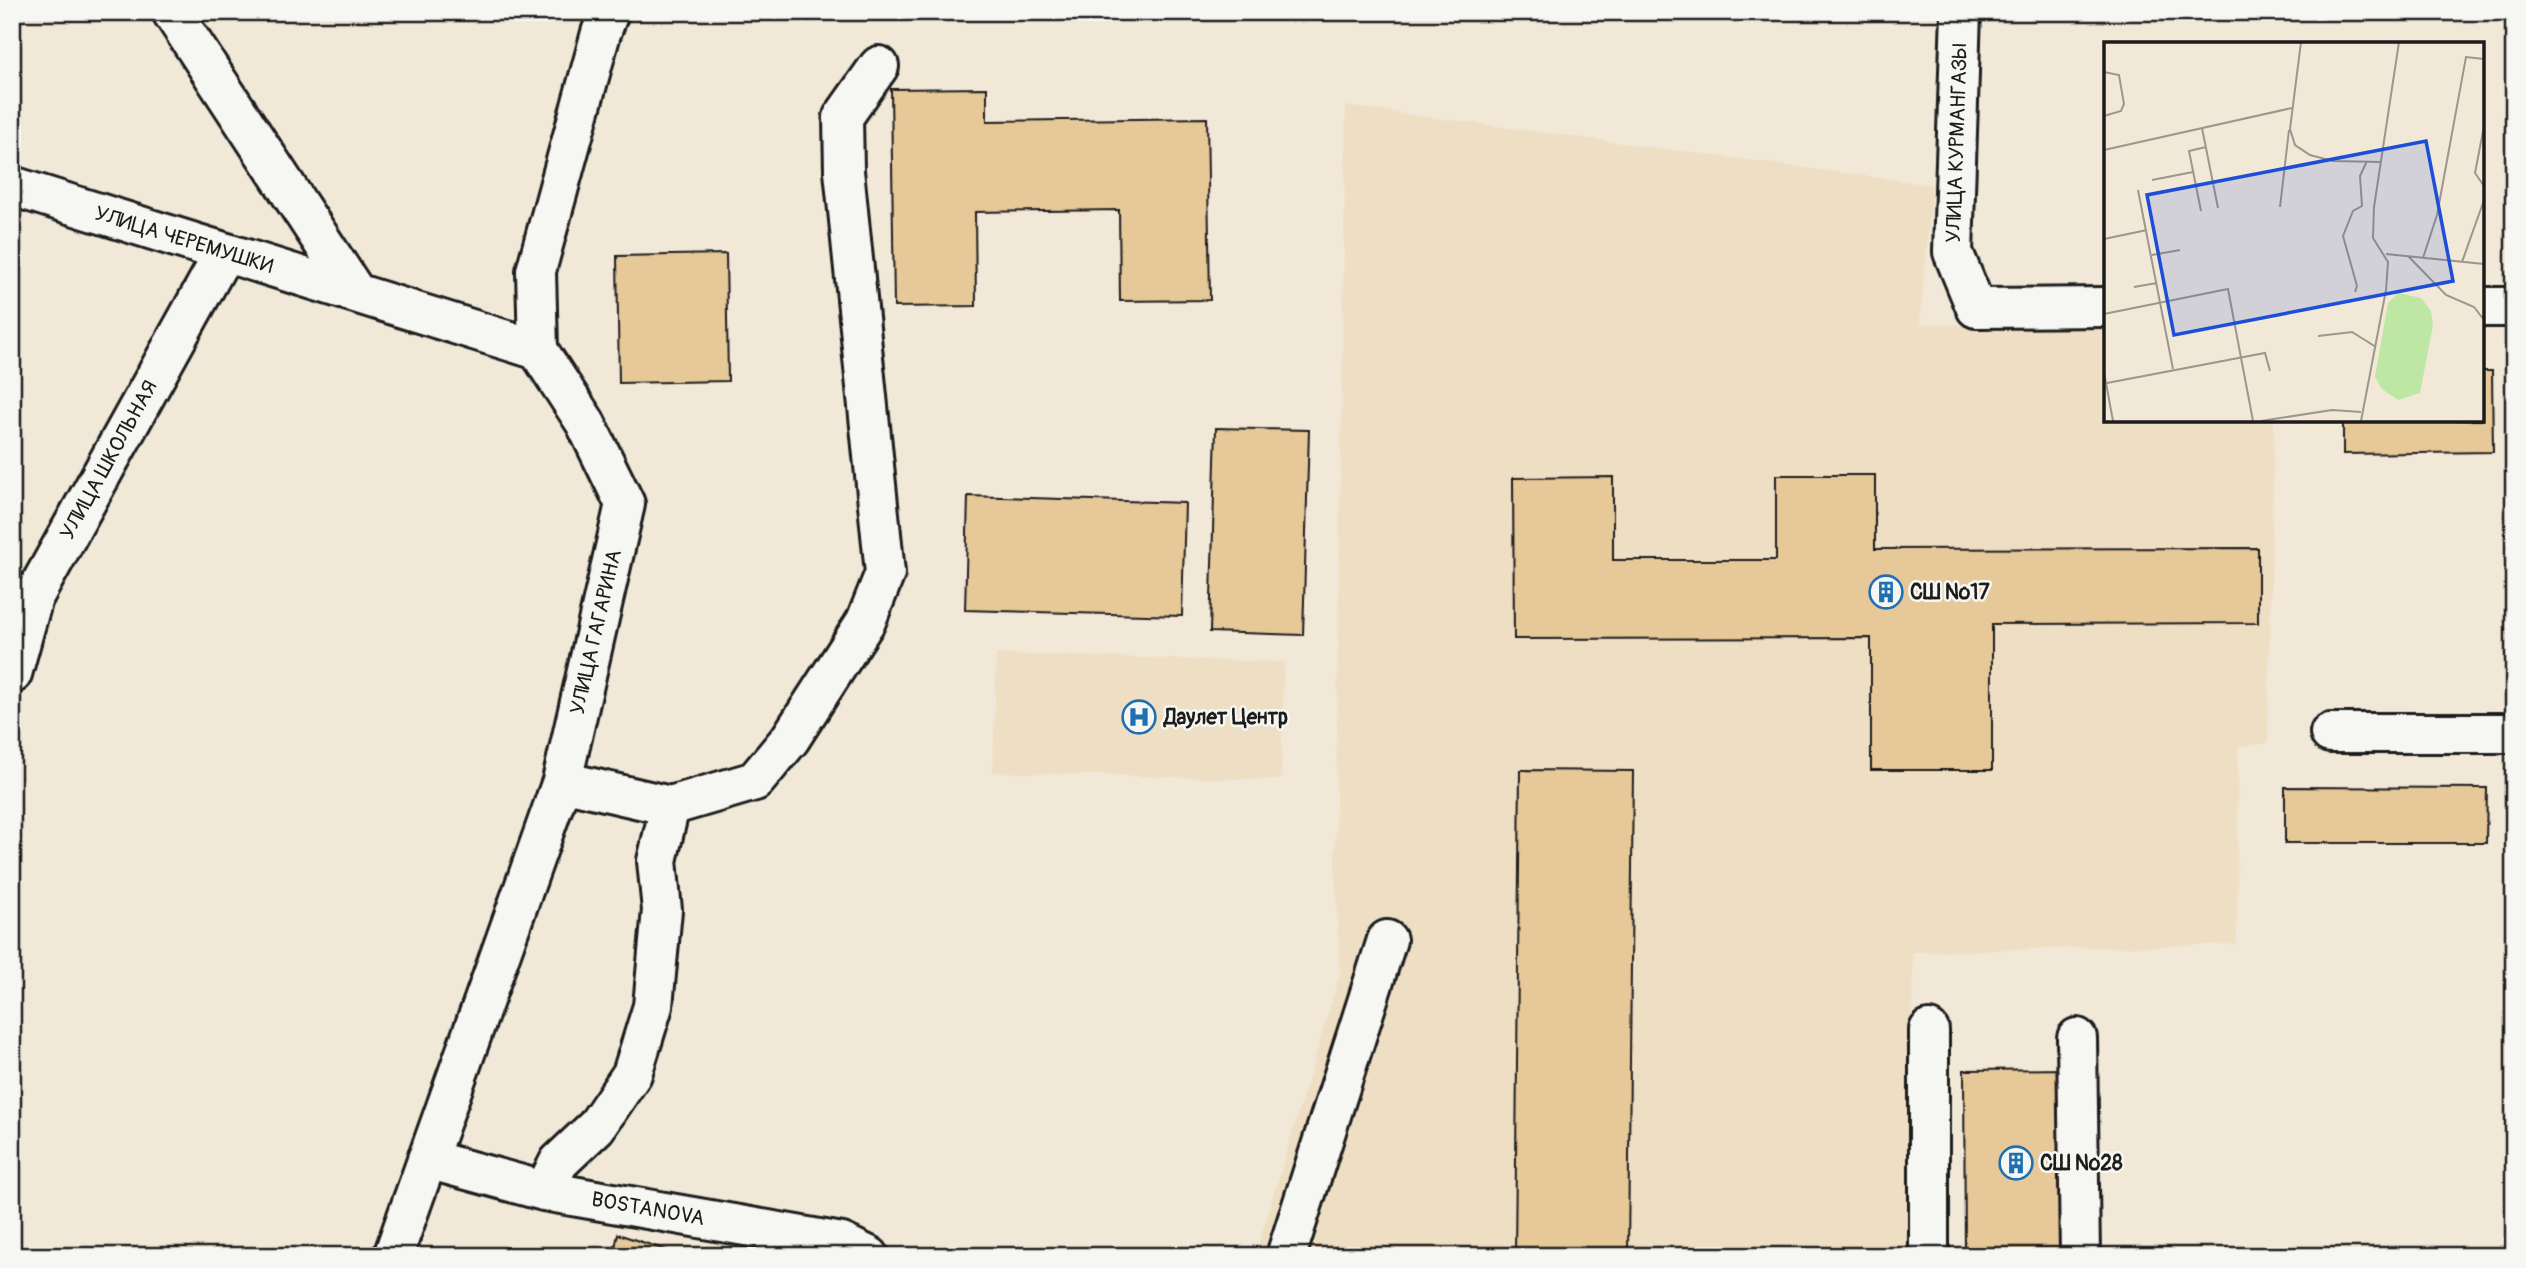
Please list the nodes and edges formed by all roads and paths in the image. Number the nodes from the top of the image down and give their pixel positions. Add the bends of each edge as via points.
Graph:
1 (172, 12) edge
2 (609, 12) edge
3 (1961, 12) edge
4 (879, 66) dead end
5 (12, 186) edge
6 (224, 253) junction
7 (356, 293) junction
8 (2104, 307) edge
9 (2484, 307) edge
10 (2514, 307) edge
11 (538, 350) junction
12 (12, 674) edge
13 (2330, 733) dead end
14 (2514, 733) edge
15 (562, 781) junction
16 (670, 806) junction
17 (1387, 940) dead end
18 (1930, 1030) dead end
19 (2077, 1038) dead end
20 (427, 1159) junction
21 (544, 1191) junction
22 (393, 1256) edge
23 (869, 1256) edge
24 (1286, 1256) edge
25 (1929, 1256) edge
26 (2080, 1256) edge

1 - 7 street
2 - 11 street via 537,271
3 - 8 street, УЛИЦА КУРМАНГАЗЫ via 1953,252 1976,308
4 - 16 street via 843,117 844,171 885,573 866,621 790,739 755,782
5 - 6 street, УЛИЦА ЧЕРЕМУШКИ
6 - 7 street, УЛИЦА ЧЕРЕМУШКИ
6 - 12 street, УЛИЦА ШКОЛЬНАЯ via 33,598
7 - 11 street, УЛИЦА ЧЕРЕМУШКИ
9 - 10 street
11 - 15 street, УЛИЦА ГАГАРИНА via 585,422 625,505
13 - 14 street
15 - 16 street
15 - 20 street, УЛИЦА ГАГАРИНА
16 - 21 street via 657,861 662,910 653,1006 632,1073 596,1127 559,1162
17 - 24 street
18 - 25 street
19 - 26 street
20 - 21 street, BOSTANOVA
20 - 22 street, УЛИЦА ГАГАРИНА
21 - 23 street, BOSTANOVA via 842,1243

